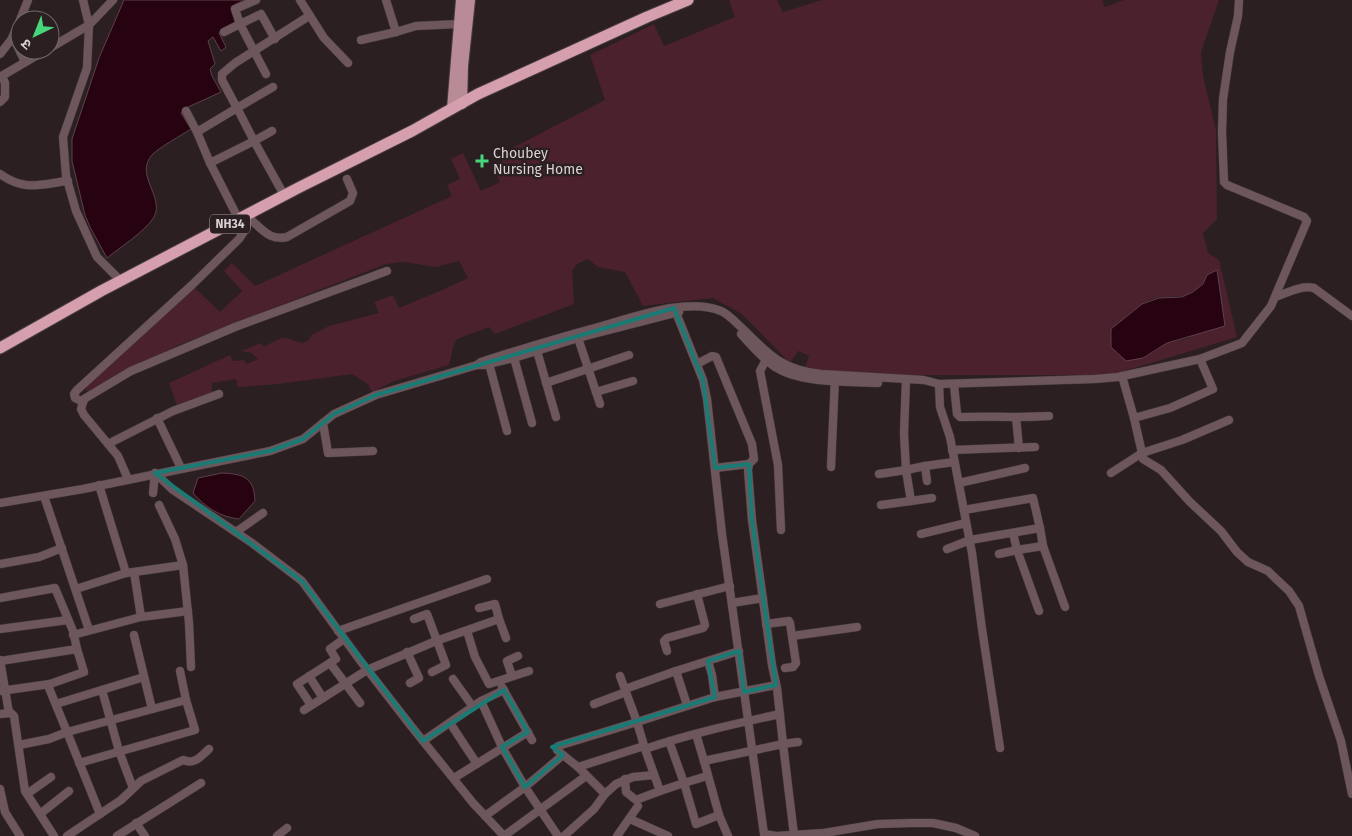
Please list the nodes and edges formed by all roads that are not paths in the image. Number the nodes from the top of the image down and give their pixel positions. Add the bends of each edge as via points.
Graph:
1 (83, 0) edge
2 (256, 0) edge
3 (300, 0) edge
4 (386, 0) edge
5 (461, 0) edge
6 (470, 0) edge
7 (688, 0) edge
8 (1239, 0) edge
9 (112, 1) edge
10 (309, 16) junction
11 (240, 24) junction
12 (459, 24) junction
13 (89, 25) junction
14 (224, 32) dead end
15 (396, 32) junction
16 (274, 39) junction
17 (361, 40) dead end
18 (10, 41) edge
19 (60, 42) edge
20 (255, 52) junction
21 (0, 54) edge
22 (29, 60) edge
23 (26, 62) joint
24 (348, 63) dead end
25 (266, 74) dead end
26 (1, 77) edge
27 (273, 87) dead end
28 (0, 102) edge
29 (457, 103) junction
30 (237, 108) junction
31 (186, 111) dead end
32 (272, 131) dead end
33 (197, 132) junction
34 (254, 141) junction
35 (210, 164) junction
36 (0, 174) edge
37 (347, 179) dead end
38 (68, 181) junction
39 (283, 192) junction
40 (236, 214) junction
41 (252, 215) junction
42 (387, 272) dead end
43 (120, 279) junction
44 (1275, 297) junction
45 (675, 310) junction
46 (1352, 316) edge
47 (578, 338) junction
48 (0, 342) edge
49 (0, 348) edge
50 (537, 351) junction
51 (629, 355) dead end
52 (767, 357) junction
53 (514, 358) junction
54 (1200, 358) junction
55 (488, 362) junction
56 (697, 364) junction
57 (588, 369) junction
58 (1122, 376) junction
59 (835, 378) junction
60 (633, 381) dead end
61 (906, 382) junction
62 (546, 383) junction
63 (936, 384) junction
64 (954, 385) junction
65 (596, 392) junction
66 (219, 394) dead end
67 (83, 402) junction
68 (600, 404) dead end
69 (1049, 416) dead end
70 (556, 417) dead end
71 (1016, 417) junction
72 (157, 418) junction
73 (1134, 418) junction
74 (1229, 420) dead end
75 (323, 423) junction
76 (532, 423) dead end
77 (507, 431) dead end
78 (108, 444) junction
79 (1035, 447) dead end
80 (1019, 448) junction
81 (952, 450) junction
82 (373, 451) dead end
83 (1142, 453) junction
84 (954, 462) junction
85 (749, 464) junction
86 (925, 466) junction
87 (831, 467) dead end
88 (181, 468) junction
89 (714, 468) junction
90 (1025, 468) dead end
91 (906, 470) junction
92 (1111, 473) dead end
93 (156, 474) junction
94 (878, 474) dead end
95 (128, 479) junction
96 (927, 481) dead end
97 (958, 483) junction
98 (99, 485) junction
99 (153, 493) dead end
100 (44, 496) junction
101 (932, 498) dead end
102 (911, 501) junction
103 (0, 503) edge
104 (881, 504) dead end
105 (159, 505) dead end
106 (964, 510) junction
107 (263, 513) dead end
108 (966, 523) junction
109 (1040, 528) junction
110 (781, 530) dead end
111 (236, 532) junction
112 (1013, 533) junction
113 (921, 534) dead end
114 (970, 540) junction
115 (1043, 546) junction
116 (62, 548) junction
117 (947, 550) dead end
118 (1017, 550) junction
119 (999, 554) dead end
120 (0, 564) edge
121 (183, 565) junction
122 (130, 572) junction
123 (487, 579) dead end
124 (730, 586) junction
125 (76, 589) junction
126 (698, 594) junction
127 (0, 598) edge
128 (763, 598) junction
129 (732, 603) junction
130 (660, 604) dead end
131 (1064, 607) dead end
132 (479, 608) dead end
133 (188, 611) junction
134 (1039, 611) dead end
135 (141, 617) junction
136 (414, 619) dead end
137 (499, 619) junction
138 (68, 620) junction
139 (766, 624) junction
140 (857, 627) dead end
141 (0, 629) edge
142 (89, 630) junction
143 (338, 631) junction
144 (466, 631) junction
145 (74, 635) junction
146 (134, 635) dead end
147 (792, 636) junction
148 (506, 638) dead end
149 (344, 639) junction
150 (436, 641) junction
151 (76, 649) junction
152 (667, 651) dead end
153 (739, 651) junction
154 (407, 652) junction
155 (518, 656) dead end
156 (0, 661) edge
157 (708, 661) junction
158 (330, 663) junction
159 (191, 667) dead end
160 (785, 668) dead end
161 (367, 670) junction
162 (529, 671) dead end
163 (676, 671) junction
164 (180, 672) dead end
165 (432, 672) dead end
166 (309, 676) junction
167 (512, 676) junction
168 (620, 676) dead end
169 (144, 677) junction
170 (453, 679) dead end
171 (499, 681) junction
172 (410, 683) dead end
173 (50, 684) junction
174 (344, 684) junction
175 (776, 685) junction
176 (102, 690) junction
177 (504, 690) junction
178 (2, 691) edge
179 (625, 691) junction
180 (744, 692) junction
181 (715, 697) junction
182 (323, 698) junction
183 (186, 700) junction
184 (481, 701) junction
185 (360, 703) dead end
186 (56, 704) junction
187 (594, 704) dead end
188 (688, 705) junction
189 (473, 707) junction
190 (152, 709) junction
191 (9, 713) junction
192 (0, 714) edge
193 (780, 714) junction
194 (110, 719) junction
195 (748, 721) junction
196 (637, 722) junction
197 (450, 723) junction
198 (67, 732) junction
199 (696, 734) junction
200 (424, 741) junction
201 (669, 741) junction
202 (798, 742) dead end
203 (783, 744) junction
204 (19, 745) junction
205 (502, 747) junction
206 (644, 748) junction
207 (1000, 748) dead end
208 (209, 749) dead end
209 (752, 750) junction
210 (119, 751) junction
211 (563, 755) junction
212 (704, 761) junction
213 (79, 763) junction
214 (477, 764) junction
215 (578, 767) junction
216 (654, 775) junction
217 (586, 776) junction
218 (707, 776) junction
219 (51, 777) dead end
220 (454, 778) junction
221 (625, 778) junction
222 (201, 782) dead end
223 (684, 783) junction
224 (525, 786) junction
225 (133, 788) junction
226 (0, 790) edge
227 (68, 791) dead end
228 (660, 791) junction
229 (27, 794) junction
230 (605, 794) junction
231 (1352, 794) edge
232 (638, 806) dead end
233 (540, 810) junction
234 (40, 814) junction
235 (100, 814) junction
236 (485, 816) junction
237 (719, 816) junction
238 (630, 819) junction
239 (136, 823) junction
240 (286, 828) dead end
241 (760, 835) edge
242 (794, 835) junction
243 (20, 836) edge
244 (54, 836) edge
245 (67, 836) edge
246 (117, 836) edge
247 (145, 836) edge
248 (277, 836) edge
249 (504, 836) edge
250 (558, 836) edge
251 (564, 836) edge
252 (617, 836) edge
253 (668, 836) edge
254 (728, 836) edge
255 (976, 836) edge

1 - 13 street
2 - 11 street via 235,9
3 - 10 street
4 - 15 street
5 - 12 main road
6 - 29 main road
7 - 29 highway, NH34
8 - 44 street via 1223,99 1224,182 1304,216 1307,221
9 - 13 street
10 - 16 street
10 - 24 street via 324,38
11 - 14 street
11 - 16 street via 262,14
11 - 20 street
12 - 15 street via 416,26
12 - 29 main road
13 - 19 street
13 - 38 street via 87,68 63,138
15 - 17 street
16 - 20 street
18 - 21 street
20 - 25 street
20 - 30 street via 222,74
22 - 23 street
23 - 26 street
26 - 28 street via 5,83 5,97
27 - 30 street
29 - 39 highway, NH34
30 - 33 street
30 - 34 street
31 - 33 street
32 - 34 street
33 - 35 street
34 - 35 street
34 - 39 street
35 - 40 street
36 - 38 street via 26,186
37 - 41 street via 353,193 350,201 288,237 272,237
38 - 43 street via 76,211 97,258
39 - 40 highway, NH34
39 - 41 highway, NH34
40 - 43 highway, NH34
41 - 43 highway, NH34
41 - 67 street via 238,239 193,284 77,390 75,398
42 - 67 street via 235,327 131,371
43 - 48 highway, NH34 via 51,312
43 - 49 highway, NH34
44 - 46 street via 1314,288
44 - 54 street via 1244,340
45 - 47 street
45 - 52 street via 692,306 722,312
45 - 55 street via 633,317 548,340
45 - 56 street
47 - 50 street
47 - 57 street
50 - 53 street
50 - 62 street
51 - 57 street
52 - 59 street via 794,369
52 - 110 street via 760,371 778,465
53 - 55 street
53 - 76 street
54 - 58 street
54 - 73 street via 1213,390 1170,408
55 - 75 street via 376,394 334,414
55 - 77 street
56 - 85 street via 712,356 716,358 752,444 754,459
56 - 89 street via 707,399
57 - 62 street
57 - 65 street
58 - 64 street
58 - 73 street
59 - 61 street
59 - 87 street
60 - 65 street
61 - 63 street via 924,380
61 - 91 street
62 - 70 street
63 - 64 street
63 - 81 street
64 - 71 street via 957,416
65 - 68 street
66 - 72 street
67 - 78 street via 84,415
69 - 71 street
71 - 80 street
72 - 78 street
72 - 88 street
73 - 83 street
74 - 83 street
75 - 82 street via 328,453
75 - 88 street via 303,439 270,451
78 - 95 street via 118,456
79 - 80 street
80 - 81 street
81 - 84 street
83 - 92 street
83 - 231 street via 1143,459 1161,470 1210,519 1237,552 1248,562 1268,571 1299,606 1341,741
84 - 86 street
84 - 97 street
85 - 89 street
85 - 128 street via 752,520
86 - 91 street
86 - 96 street
88 - 93 street
89 - 124 street
90 - 97 street
91 - 94 street
91 - 102 street
93 - 95 street
93 - 99 street
93 - 111 street via 173,490
95 - 98 street
97 - 106 street
98 - 100 street
98 - 122 street
100 - 103 street
100 - 116 street
101 - 102 street
102 - 104 street
105 - 121 street via 176,539
106 - 108 street
106 - 109 street via 1034,498
107 - 111 street
108 - 113 street
108 - 114 street
109 - 112 street
109 - 115 street
111 - 143 street via 302,581
112 - 114 street
112 - 118 street
114 - 117 street
114 - 207 street
115 - 118 street
115 - 131 street
116 - 120 street via 39,557
116 - 125 street
118 - 119 street
118 - 134 street
121 - 122 street
121 - 133 street
122 - 125 street
122 - 135 street
123 - 143 street
124 - 126 street
124 - 129 street
125 - 142 street
126 - 130 street
126 - 152 street via 703,628 667,638 664,641
127 - 138 street via 55,588
128 - 129 street
128 - 139 street
129 - 153 street
132 - 137 street via 495,604
133 - 135 street
133 - 159 street
135 - 142 street
136 - 150 street via 427,614
137 - 144 street
137 - 148 street
138 - 141 street
138 - 145 street
139 - 147 street via 789,622
139 - 175 street
140 - 147 street
142 - 145 street
143 - 149 street
144 - 150 street
144 - 171 street via 488,684
145 - 151 street
146 - 169 street
147 - 160 street via 796,664
149 - 158 street via 330,649 336,659
149 - 161 street
150 - 154 street
150 - 165 street via 446,665
151 - 156 street
151 - 173 street via 84,672
153 - 157 street
153 - 180 street
154 - 161 street
154 - 172 street via 419,678
155 - 167 street via 507,661
156 - 178 street
157 - 163 street
157 - 181 street
158 - 166 street
158 - 174 street
161 - 174 street
161 - 200 street
162 - 167 street
163 - 179 street
163 - 188 street
164 - 183 street
166 - 182 street
166 - 182 street via 297,684 307,707
167 - 171 street
168 - 179 street
169 - 176 street
169 - 190 street
170 - 189 street
171 - 177 street
173 - 178 street
173 - 186 street
174 - 182 street
174 - 185 street
175 - 180 street
175 - 193 street
176 - 186 street
176 - 194 street
177 - 184 street
177 - 205 street via 530,736
178 - 191 street
179 - 187 street
179 - 196 street
180 - 181 street
180 - 195 street
181 - 188 street
183 - 190 street
183 - 210 street via 194,730
184 - 189 street
184 - 205 street
186 - 198 street
188 - 196 street
189 - 197 street
190 - 194 street
191 - 192 street
191 - 204 street via 14,716
193 - 195 street
193 - 203 street
194 - 198 street
194 - 210 street
195 - 199 street
195 - 209 street
196 - 206 street
196 - 211 street via 562,744 556,748
197 - 200 street
197 - 214 street
198 - 204 street via 49,740
198 - 213 street
199 - 201 street
199 - 212 street
200 - 220 street
201 - 206 street
201 - 223 street
202 - 203 street
203 - 209 street
203 - 242 street
204 - 229 street
205 - 214 street
205 - 224 street
206 - 215 street
206 - 216 street
208 - 225 street via 195,761 183,760
209 - 212 street
209 - 241 street
210 - 213 street
210 - 225 street
211 - 215 street
211 - 224 street
212 - 218 street
213 - 235 street
214 - 220 street
215 - 217 street
216 - 221 street
216 - 228 street
217 - 230 street
217 - 233 street
218 - 223 street
218 - 237 street
219 - 229 street
220 - 236 street
221 - 228 street via 626,792 636,800
221 - 230 street
222 - 239 street
223 - 228 street
223 - 237 street via 696,824
224 - 233 street
224 - 236 street
225 - 235 street
226 - 243 street via 5,812
227 - 234 street
229 - 234 street
230 - 251 street via 594,809
232 - 238 street
233 - 249 street
233 - 250 street
234 - 244 street
235 - 245 street
236 - 249 street
237 - 254 street
238 - 252 street
238 - 253 street
239 - 246 street
239 - 247 street
240 - 248 street
241 - 242 street
242 - 255 street via 912,822 956,828

